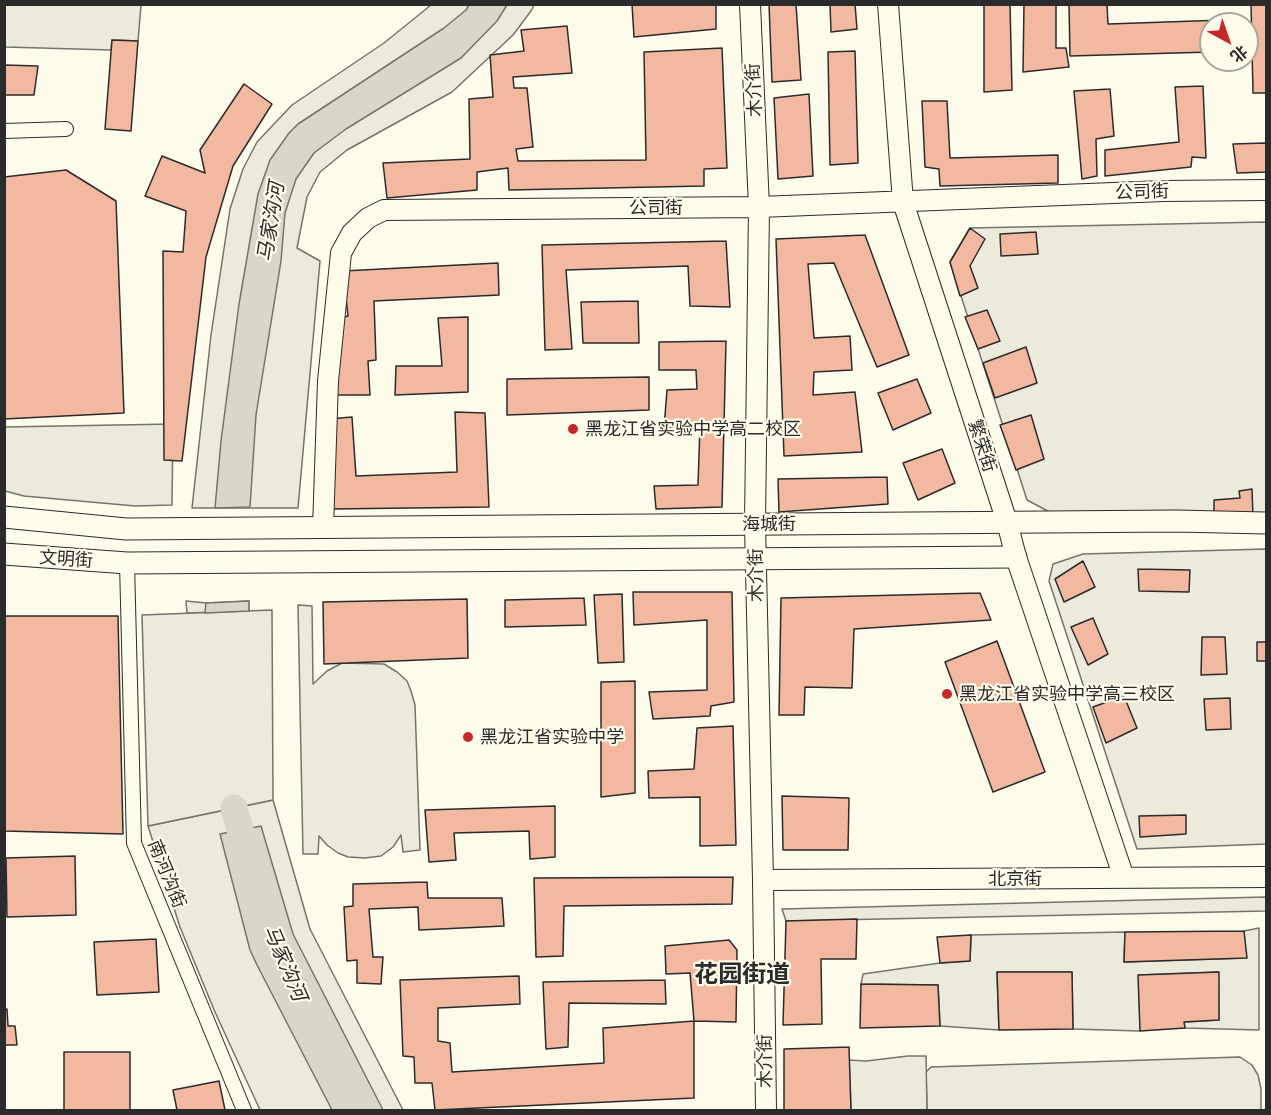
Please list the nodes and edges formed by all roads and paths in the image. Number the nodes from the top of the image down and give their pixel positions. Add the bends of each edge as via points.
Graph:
1 (750, 4) edge
2 (888, 4) edge
3 (66, 129) dead end
4 (4, 131) edge
5 (1266, 190) edge
6 (903, 202) junction
7 (759, 207) junction
8 (4, 517) edge
9 (1007, 522) junction
10 (1266, 523) edge
11 (755, 524) junction
12 (272, 528) joint
13 (323, 528) junction
14 (4, 554) edge
15 (1016, 557) junction
16 (756, 559) junction
17 (270, 562) joint
18 (127, 563) junction
19 (1266, 877) edge
20 (1124, 878) junction
21 (763, 880) junction
22 (244, 1110) edge
23 (766, 1110) edge

1 - 7 street, 木介街
2 - 6 street, 繁荣街
3 - 4 street
5 - 6 street, 公司街
6 - 7 street, 公司街
6 - 9 street, 繁荣街
7 - 11 street, 木介街
7 - 13 street, 公司街 via 384,210 368,218 352,233 341,253 328,381
8 - 12 main road, 文明街 via 126,529
9 - 10 main road, 海城街
9 - 11 main road, 海城街
9 - 15 street, 繁荣街
11 - 13 main road, 海城街
11 - 16 street, 木介街
12 - 13 main road, 海城街
14 - 18 main road, 文明街
15 - 16 main road, 海城街
15 - 20 street, 繁荣街
16 - 17 main road, 海城街
16 - 21 street, 木介街
17 - 18 main road, 文明街
18 - 22 street, 南河沟街 via 134,843
19 - 20 street, 北京街
20 - 21 street, 北京街
21 - 23 street, 木介街

